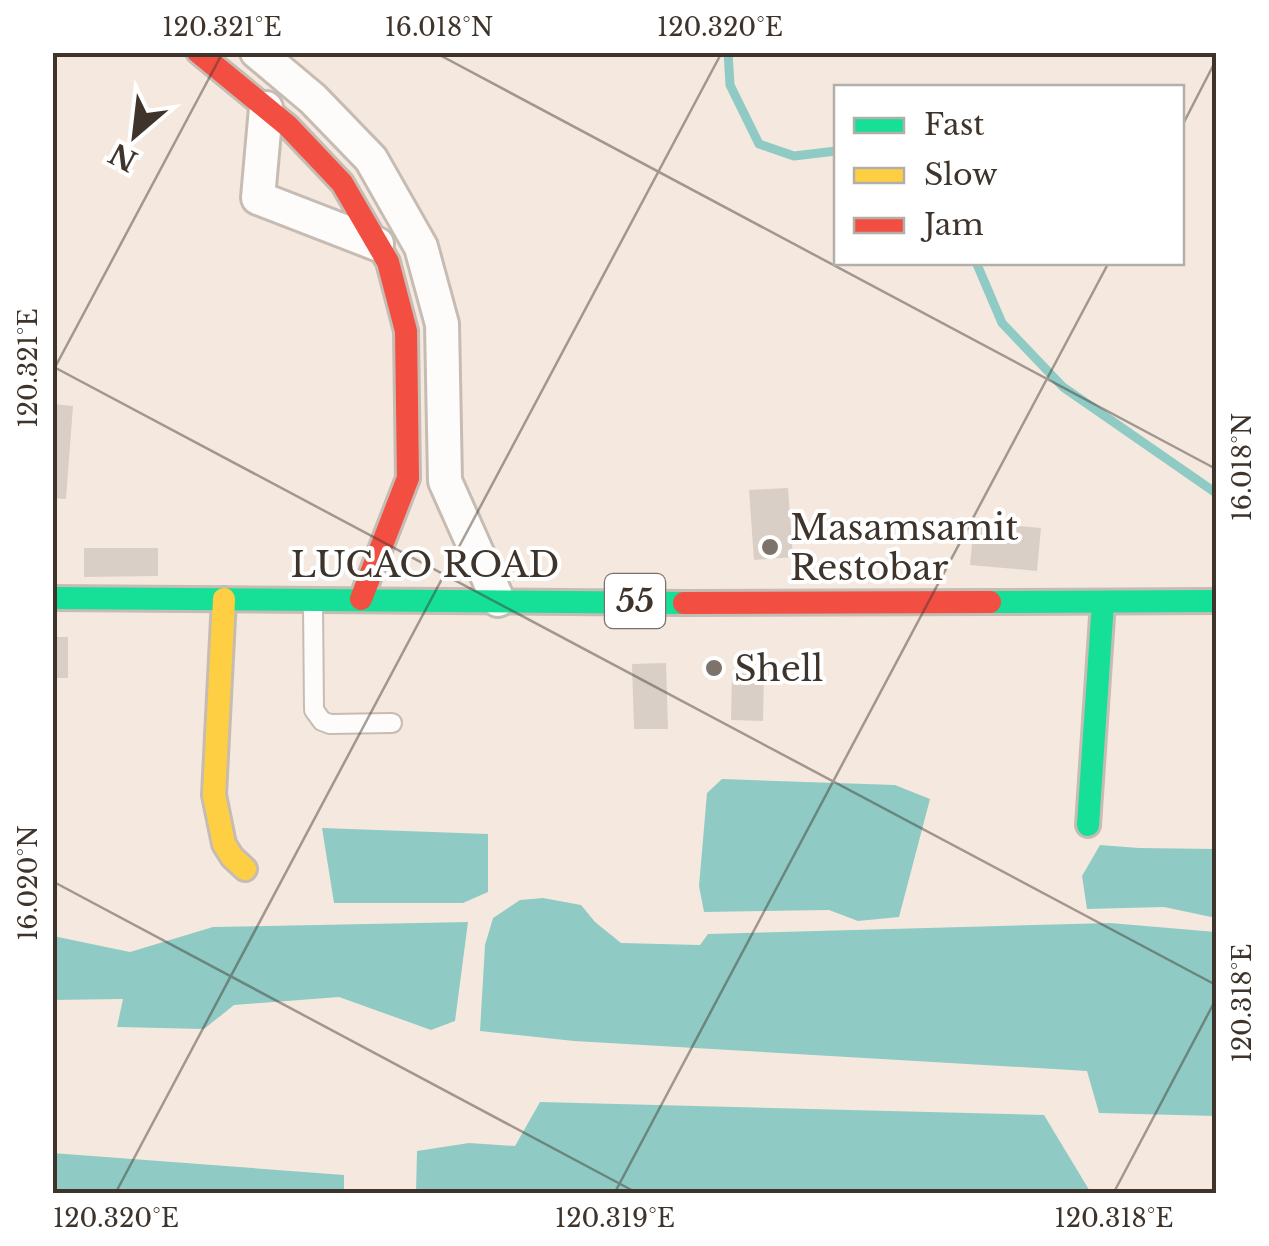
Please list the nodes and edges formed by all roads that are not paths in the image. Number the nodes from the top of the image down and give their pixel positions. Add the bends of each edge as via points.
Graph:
1 (198, 52) edge
2 (257, 52) edge
3 (313, 99) junction
4 (277, 117) junction
5 (377, 244) junction
6 (408, 478) junction
7 (446, 481) junction
8 (52, 598) edge
9 (224, 598) junction
10 (313, 599) junction
11 (361, 599) junction
12 (498, 600) junction
13 (1216, 601) edge
14 (1103, 602) junction
15 (392, 723) dead end
16 (1088, 825) dead end
17 (245, 869) dead end

1 - 4 main road
2 - 3 street
3 - 4 street
3 - 7 street via 371,160 421,247 442,324
4 - 5 main road via 342,182
4 - 5 street via 258,198
5 - 6 main road via 406,331
6 - 7 street
6 - 11 main road
7 - 12 street
8 - 9 main road, LUCAO ROAD / 55
9 - 10 main road, LUCAO ROAD / 55
9 - 17 main road via 214,795 224,844
10 - 11 main road, LUCAO ROAD / 55
10 - 15 lane via 314,710 330,724
11 - 12 main road, LUCAO ROAD / 55
12 - 14 main road, LUCAO ROAD / 55
13 - 14 main road, LUCAO ROAD / 55
14 - 16 main road

